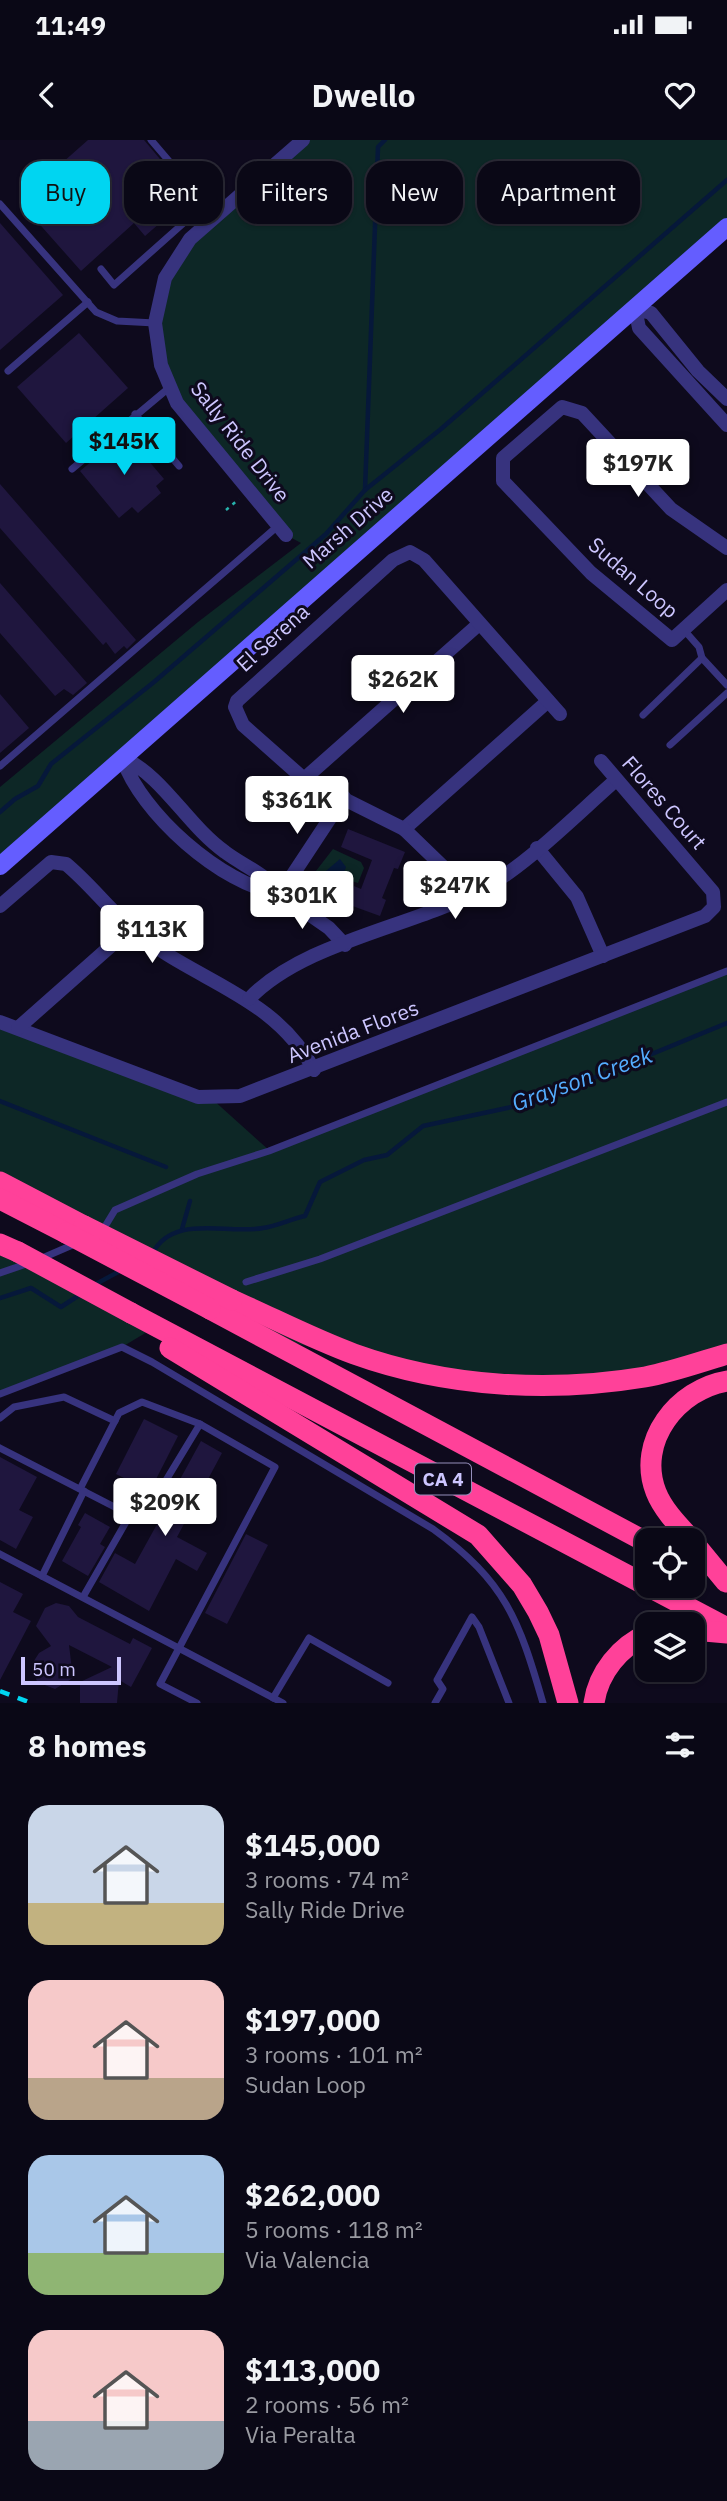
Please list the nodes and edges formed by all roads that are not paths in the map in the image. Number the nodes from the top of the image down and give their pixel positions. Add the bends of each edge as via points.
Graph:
1 (151, 140) edge
2 (303, 140) edge
3 (170, 161) edge
4 (0, 204) edge
5 (223, 210) edge
6 (183, 224) edge
7 (207, 224) edge
8 (727, 227) edge
9 (101, 270) dead end
10 (88, 302) junction
11 (635, 308) junction
12 (155, 323) junction
13 (8, 371) dead end
14 (170, 387) junction
15 (727, 399) edge
16 (135, 414) junction
17 (727, 425) edge
18 (179, 466) dead end
19 (72, 468) dead end
20 (283, 530) joint
21 (727, 548) edge
22 (727, 590) edge
23 (479, 624) junction
24 (684, 630) junction
25 (702, 658) junction
26 (727, 685) edge
27 (727, 694) edge
28 (548, 701) junction
29 (561, 715) dead end
30 (643, 715) dead end
31 (670, 745) dead end
32 (122, 757) junction
33 (601, 761) dead end
34 (0, 766) edge
35 (304, 779) junction
36 (616, 780) junction
37 (344, 797) junction
38 (404, 828) junction
39 (537, 848) junction
40 (0, 866) edge
41 (280, 894) junction
42 (469, 896) junction
43 (0, 906) edge
44 (714, 906) joint
45 (131, 928) junction
46 (345, 945) junction
47 (603, 956) junction
48 (727, 971) edge
49 (249, 999) junction
50 (0, 1022) edge
51 (18, 1028) junction
52 (314, 1070) junction
53 (727, 1102) edge
54 (0, 1182) edge
55 (0, 1199) edge
56 (75, 1230) junction
57 (9, 1248) edge
58 (0, 1273) edge
59 (246, 1282) dead end
60 (156, 1330) junction
61 (727, 1354) edge
62 (727, 1381) edge
63 (0, 1394) edge
64 (0, 1418) edge
65 (115, 1421) junction
66 (200, 1424) junction
67 (0, 1448) edge
68 (82, 1490) junction
69 (130, 1515) junction
70 (681, 1528) edge
71 (635, 1536) edge
72 (0, 1554) edge
73 (705, 1557) edge
74 (705, 1572) edge
75 (41, 1576) junction
76 (726, 1583) edge
77 (83, 1597) junction
78 (705, 1630) edge
79 (727, 1631) edge
80 (635, 1641) edge
81 (179, 1647) junction
82 (388, 1683) dead end
83 (273, 1698) junction
84 (197, 1703) edge
85 (283, 1703) edge
86 (435, 1703) edge
87 (509, 1703) edge
88 (543, 1703) edge
89 (568, 1703) edge
90 (594, 1703) edge

1 - 3 lane
2 - 5 street, Sally Ride Drive
4 - 10 lane
6 - 9 lane via 114,285
7 - 12 street, Sally Ride Drive via 190,239 165,278
8 - 11 street, Marsh Drive
10 - 12 lane via 96,312 117,321
10 - 13 lane
11 - 15 street via 651,313
11 - 17 street via 639,328
11 - 32 street, Marsh Drive
12 - 14 street, Sally Ride Drive via 161,365
14 - 16 lane
14 - 20 street, Sally Ride Drive via 177,403
16 - 18 lane
16 - 19 lane
20 - 34 lane
21 - 24 street, Sudan Loop via 671,509 582,413 562,407 503,458 503,481 591,573 672,640
22 - 24 street, Sudan Loop
23 - 28 street, El Serena
23 - 35 street
23 - 35 street, El Serena via 416,554 393,560 237,701 243,724
24 - 25 lane
25 - 26 lane
25 - 30 lane
27 - 31 lane
28 - 29 street, El Serena
28 - 38 street
32 - 40 street, Marsh Drive
32 - 41 street via 129,779 165,822 205,858 256,890
33 - 36 street, Flores Court
35 - 37 street, El Serena
36 - 39 street
36 - 44 street, Flores Court via 713,892
37 - 38 street, El Serena
37 - 41 street
38 - 42 street, El Serena
39 - 42 street
39 - 47 street via 577,897
41 - 46 street
42 - 46 street
43 - 45 street via 44,866 60,861
44 - 47 street, Avenida Flores via 705,916
45 - 49 street via 198,975
45 - 51 street
46 - 49 street via 272,977
47 - 52 street, Avenida Flores
48 - 58 lane via 269,1151 197,1174 115,1210 101,1234
49 - 52 street via 291,1034
50 - 51 street, Avenida Flores
51 - 52 street, Avenida Flores via 198,1097 240,1096
53 - 59 lane via 320,1259
54 - 56 highway
55 - 56 highway, CA 4
56 - 61 highway, bridge via 365,1358 479,1383 594,1384 647,1377
56 - 71 highway, CA 4, bridge via 210,1309
57 - 60 highway, bridge via 131,1312
60 - 79 highway, CA 4
60 - 89 highway via 162,1343 478,1535 522,1585 538,1612
62 - 70 highway via 688,1395 670,1412 656,1436 652,1466 656,1492
63 - 88 lane via 122,1347 152,1362 459,1548 483,1570 513,1613
64 - 65 lane via 14,1407 64,1397
65 - 66 lane via 119,1413 142,1402
65 - 68 lane
66 - 69 lane via 148,1510
66 - 81 lane via 275,1467
67 - 68 lane
68 - 69 lane
68 - 75 lane
69 - 77 lane
72 - 75 lane
73 - 76 highway
74 - 76 highway
75 - 77 lane
77 - 81 lane
78 - 79 highway
80 - 90 highway via 610,1663
81 - 83 lane
81 - 84 lane via 160,1684
82 - 83 lane via 309,1638
83 - 85 lane
86 - 87 lane via 443,1689 437,1680 472,1617

